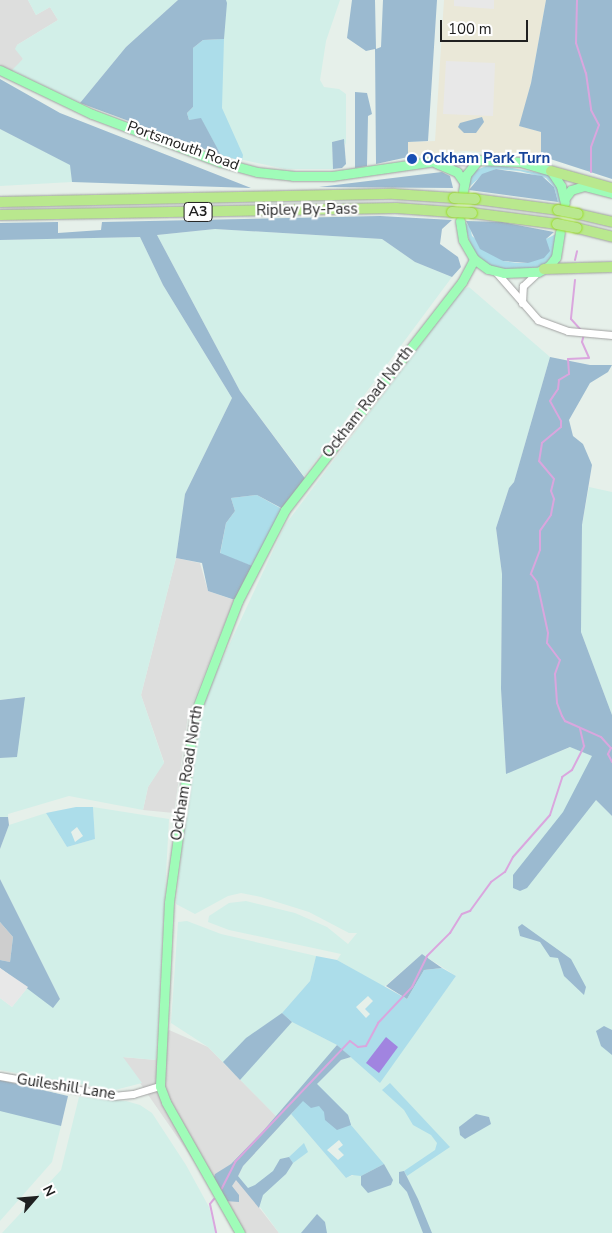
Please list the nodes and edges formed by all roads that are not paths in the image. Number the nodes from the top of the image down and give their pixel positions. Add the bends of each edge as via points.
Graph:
1 (0, 70) edge
2 (478, 160) junction
3 (436, 163) junction
4 (551, 171) junction
5 (612, 188) edge
6 (612, 193) edge
7 (0, 202) edge
8 (563, 203) junction
9 (0, 215) edge
10 (460, 221) dead end
11 (612, 222) edge
12 (559, 228) junction
13 (612, 237) edge
14 (474, 259) junction
15 (612, 268) edge
16 (492, 270) junction
17 (541, 270) junction
18 (462, 282) junction
19 (522, 303) junction
20 (612, 335) edge
21 (0, 1076) edge
22 (160, 1086) junction
23 (240, 1233) edge

1 - 3 main road, Portsmouth Road via 92,114 220,162 257,172 332,176
2 - 3 main road, Portsmouth Road via 452,159
2 - 3 main road via 470,167 463,186 457,172
2 - 4 main road, Portsmouth Road via 520,162
4 - 5 highway
4 - 8 main road
6 - 8 main road via 584,186 571,190
7 - 8 highway, Ripley By-Pass / A3, bridge via 394,194
8 - 11 highway, Ripley By-Pass / A3, bridge via 578,214
9 - 12 highway, Ripley By-Pass / A3, bridge via 396,208 472,213
10 - 14 main road via 463,240
12 - 13 highway, Ripley By-Pass / A3, bridge via 577,228
12 - 17 main road via 556,257
14 - 16 main road
14 - 18 main road, Ockham Road North
15 - 17 highway
16 - 17 main road
16 - 18 main road, Ockham Road North
16 - 19 street
17 - 19 street via 523,286
18 - 22 main road, Ockham Road North via 285,510 238,601 199,696 190,738 168,902
19 - 20 street via 538,320 568,331
21 - 22 street, Guileshill Lane via 113,1096
22 - 23 main road, Ockham Road North

